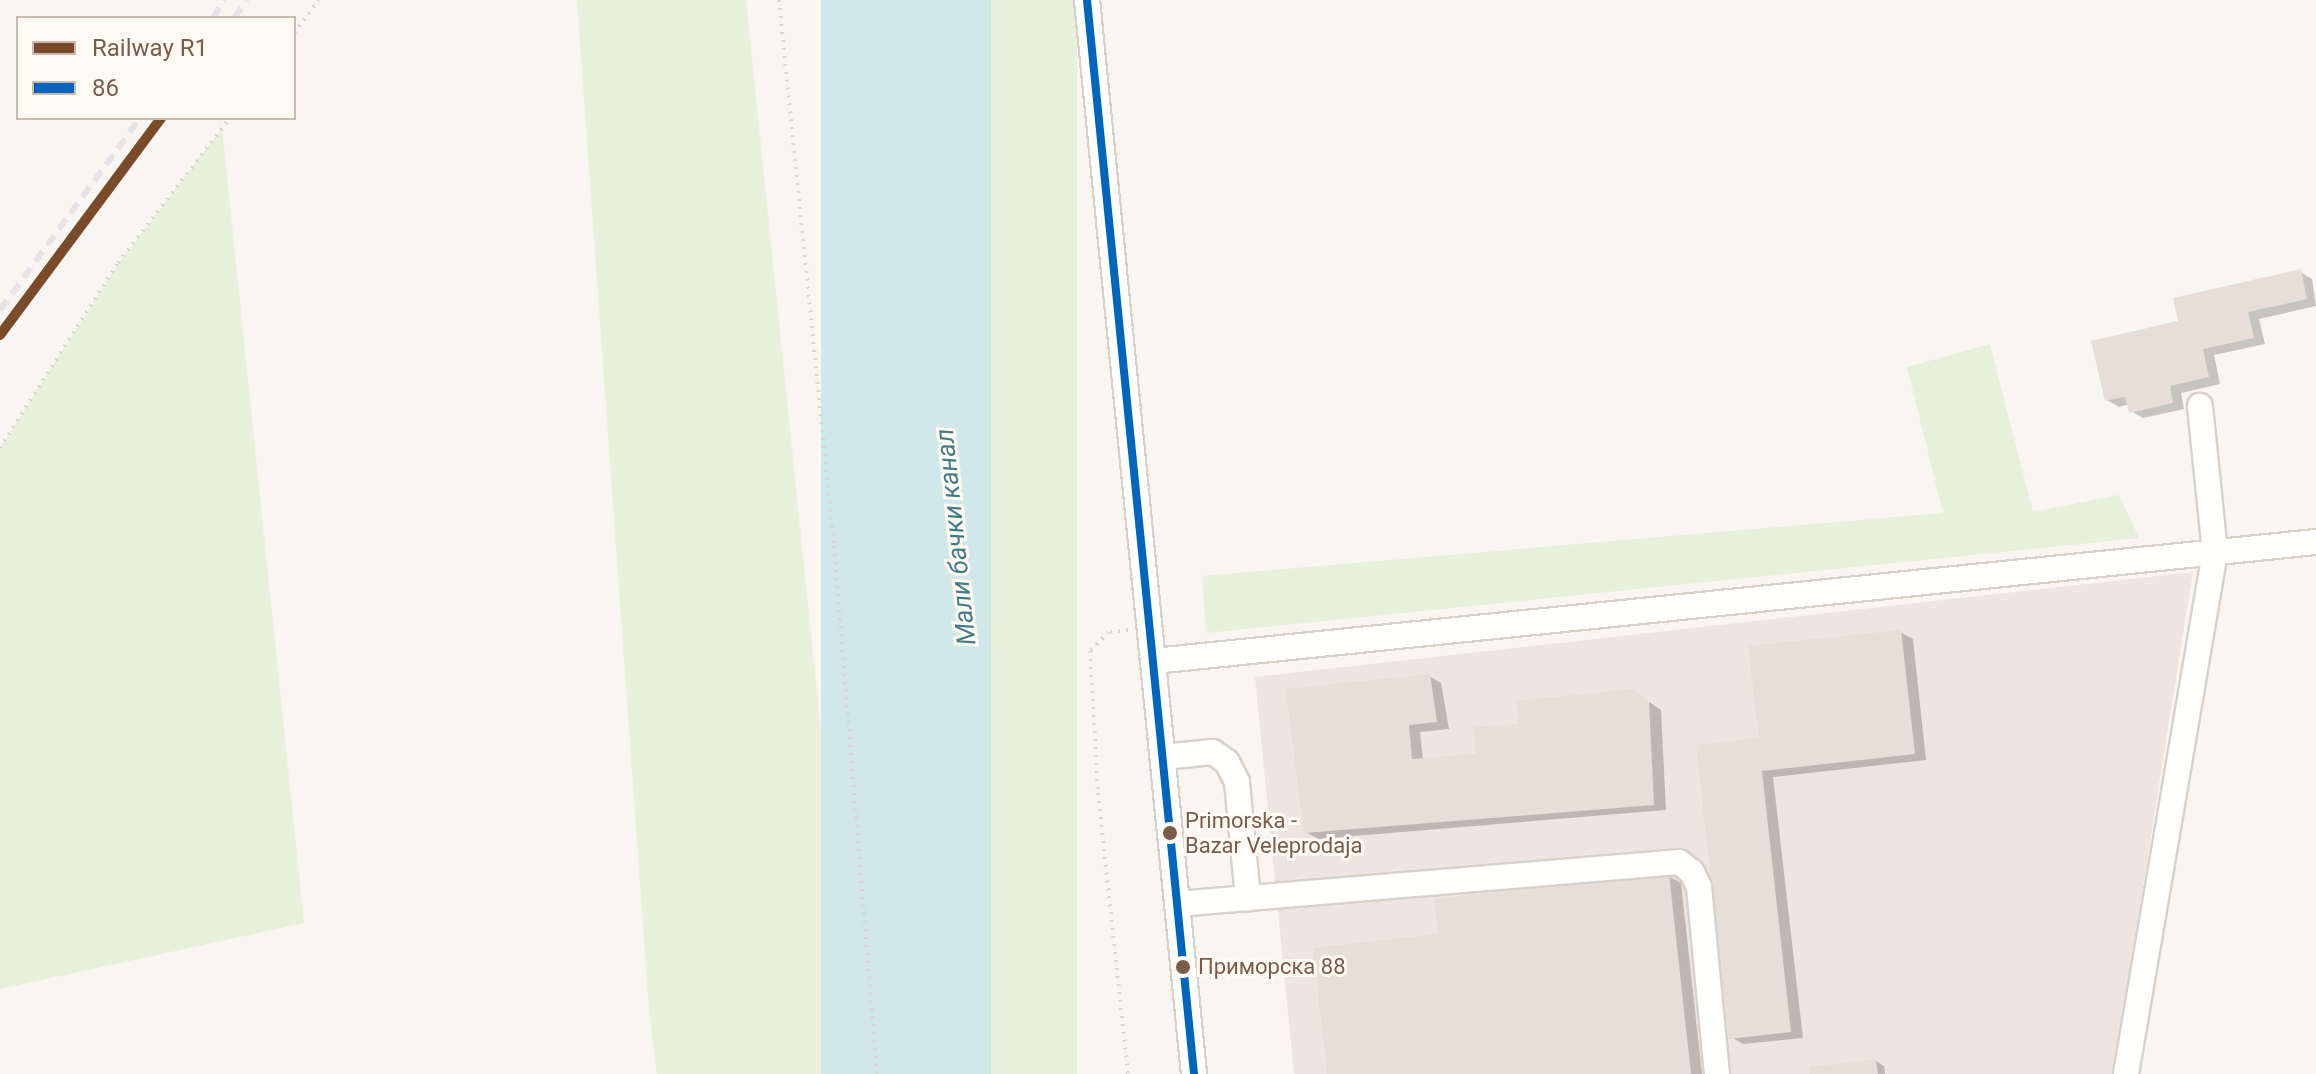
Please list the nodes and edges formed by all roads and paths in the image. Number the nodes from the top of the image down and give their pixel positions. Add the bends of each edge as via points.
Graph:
1 (319, 0) edge
2 (779, 0) edge
3 (1087, 0) edge
4 (296, 30) edge
5 (228, 120) edge
6 (2200, 406) dead end
7 (0, 448) edge
8 (2316, 542) edge
9 (2215, 552) junction
10 (1150, 628) junction
11 (1154, 661) junction
12 (1163, 757) junction
13 (1248, 898) junction
14 (1177, 904) junction
15 (877, 1074) edge
16 (1128, 1074) edge
17 (1194, 1074) edge
18 (1717, 1074) edge
19 (2126, 1074) edge

1 - 4 path
2 - 15 path via 834,546
3 - 10 street
5 - 7 path via 118,263
6 - 9 street
8 - 9 street
9 - 11 street
9 - 19 street
10 - 11 street
10 - 16 path via 1109,632 1090,651 1098,793
11 - 12 street
12 - 13 street via 1213,752 1227,762 1237,782
12 - 14 street
13 - 14 street
13 - 18 street via 1679,862 1699,887
14 - 17 street

